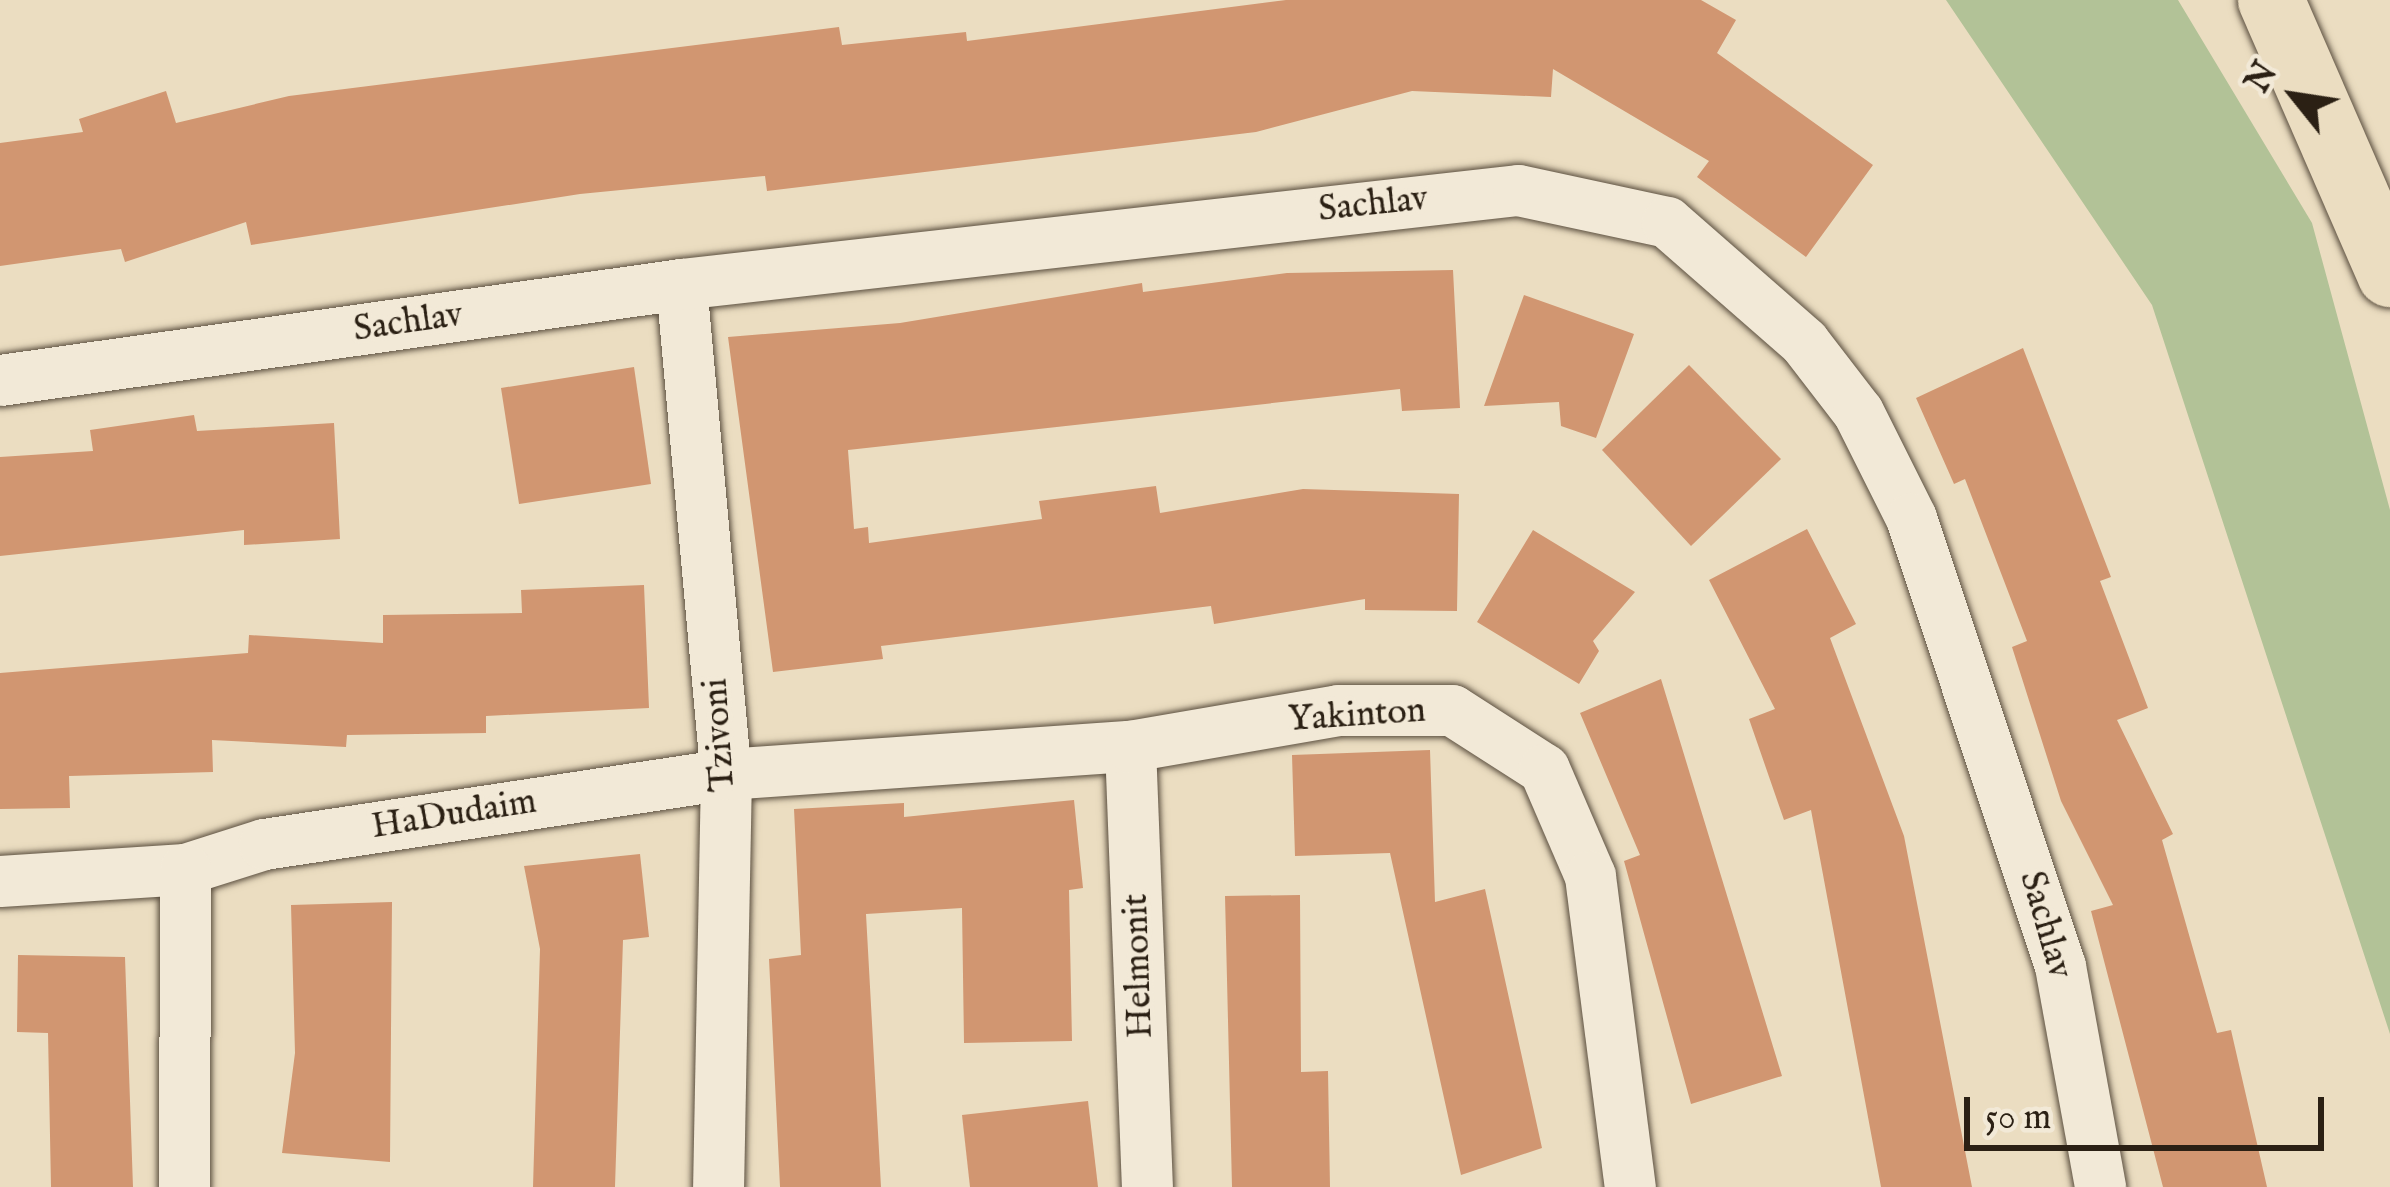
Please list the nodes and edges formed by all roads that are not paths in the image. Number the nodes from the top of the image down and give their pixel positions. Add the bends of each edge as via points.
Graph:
1 (2271, 0) edge
2 (2390, 274) edge
3 (681, 284) junction
4 (0, 380) edge
5 (1130, 746) junction
6 (726, 774) junction
7 (184, 869) junction
8 (0, 881) edge
9 (184, 1187) edge
10 (718, 1187) edge
11 (1147, 1187) edge
12 (1630, 1187) edge
13 (2100, 1187) edge

1 - 2 highway
3 - 4 street, Sachlav
3 - 6 street, Tzivoni
3 - 13 street, Sachlav via 1518,190 1667,222 1804,342 1858,412 1911,518 2060,966
5 - 6 street, Yakinton
5 - 11 street, Helmonit
5 - 12 street, Yakinton via 1338,710 1452,710 1544,770 1590,876
6 - 7 street, HaDudaim via 264,844
6 - 10 street, Tzivoni
7 - 8 street, HaDudaim
7 - 9 street

